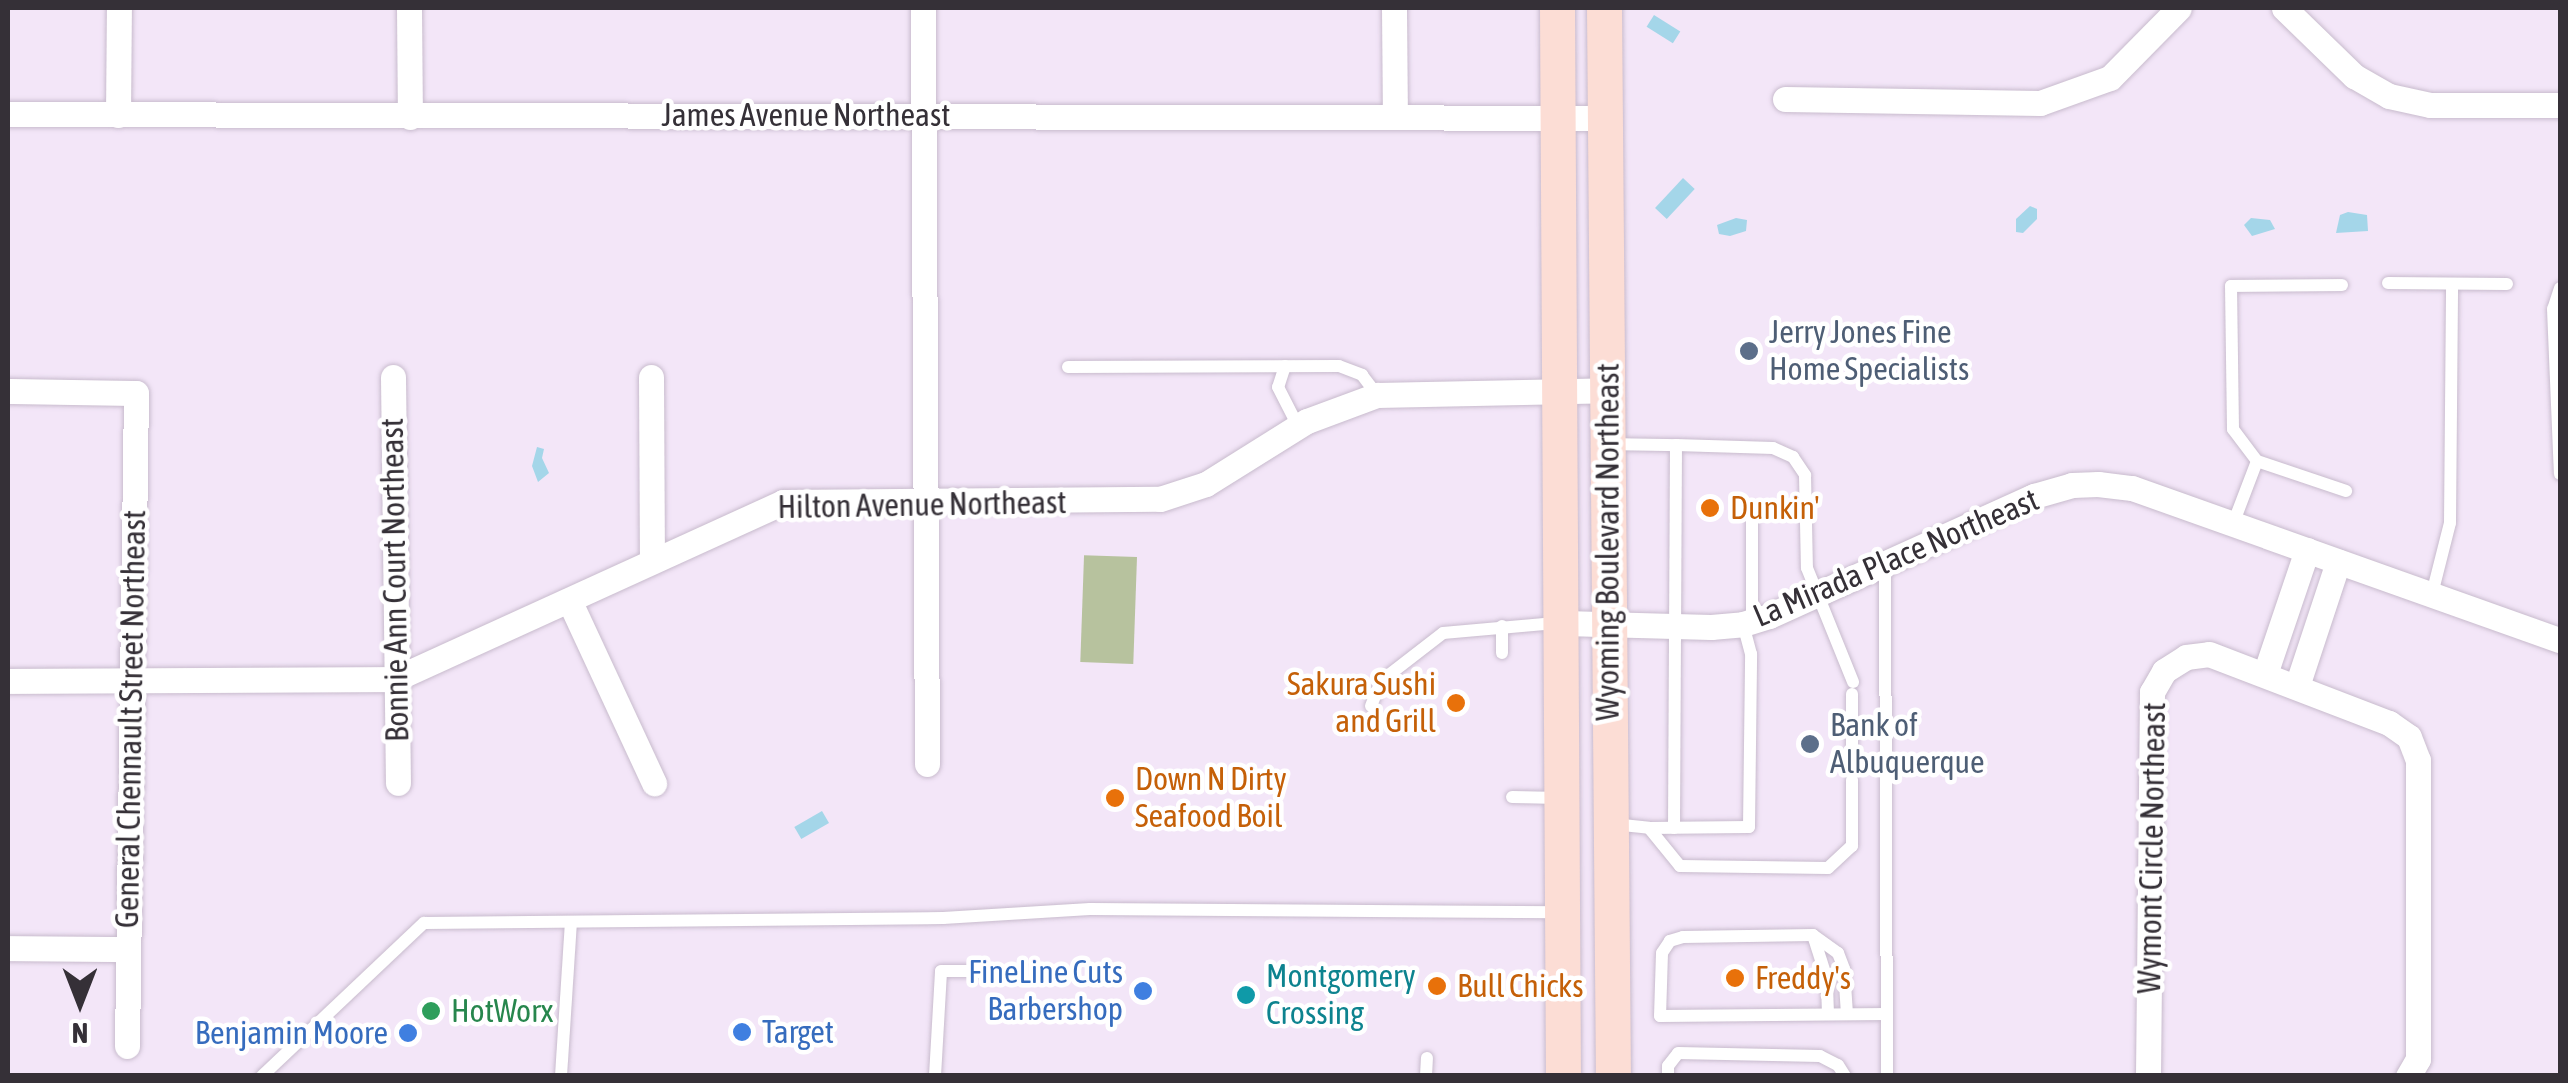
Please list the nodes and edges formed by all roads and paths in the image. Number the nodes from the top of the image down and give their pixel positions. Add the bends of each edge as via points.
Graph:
1 (119, 8) edge
2 (409, 8) edge
3 (923, 8) edge
4 (1394, 8) edge
5 (1557, 8) edge
6 (1604, 8) edge
7 (2179, 8) edge
8 (2284, 8) edge
9 (1786, 100) dead end
10 (2560, 105) edge
11 (8, 114) edge
12 (924, 115) junction
13 (118, 116) junction
14 (410, 116) junction
15 (1395, 117) junction
16 (1558, 118) junction
17 (1604, 118) junction
18 (2388, 283) dead end
19 (2452, 284) junction
20 (2508, 284) dead end
21 (2342, 285) dead end
22 (2560, 288) edge
23 (1284, 366) junction
24 (1068, 367) dead end
25 (393, 377) dead end
26 (652, 377) dead end
27 (1560, 390) junction
28 (1608, 390) junction
29 (8, 391) edge
30 (1377, 395) junction
31 (1298, 426) junction
32 (1608, 444) junction
33 (1676, 445) junction
34 (2256, 461) junction
35 (2560, 474) edge
36 (2346, 491) dead end
37 (928, 503) junction
38 (1752, 510) dead end
39 (2233, 524) junction
40 (2307, 550) junction
41 (652, 561) junction
42 (2338, 562) junction
43 (1885, 563) junction
44 (2432, 594) junction
45 (1816, 595) junction
46 (570, 602) junction
47 (1747, 622) junction
48 (1564, 623) junction
49 (1608, 623) junction
50 (1502, 626) junction
51 (1674, 626) junction
52 (2560, 640) edge
53 (1502, 653) dead end
54 (2265, 674) junction
55 (395, 679) junction
56 (8, 681) edge
57 (134, 683) junction
58 (2298, 686) junction
59 (1372, 706) dead end
60 (927, 764) dead end
61 (398, 783) dead end
62 (654, 783) dead end
63 (1512, 797) dead end
64 (1563, 798) junction
65 (1610, 823) junction
66 (1649, 828) junction
67 (1674, 828) junction
68 (1563, 912) junction
69 (570, 922) junction
70 (1813, 935) junction
71 (8, 948) edge
72 (127, 949) junction
73 (979, 971) dead end
74 (1828, 1014) junction
75 (1847, 1014) junction
76 (1887, 1014) junction
77 (127, 1046) dead end
78 (1426, 1058) dead end
79 (262, 1076) edge
80 (562, 1076) edge
81 (935, 1076) edge
82 (1426, 1076) edge
83 (1562, 1076) edge
84 (1613, 1076) edge
85 (1668, 1076) edge
86 (1845, 1076) edge
87 (1887, 1076) edge
88 (2148, 1076) edge
89 (2408, 1076) edge

1 - 13 street
2 - 14 street
3 - 12 street
4 - 15 street
5 - 16 main road, Wyoming Boulevard Northeast
6 - 17 main road, Wyoming Boulevard Northeast
7 - 9 street via 2110,78 2040,103
8 - 10 street via 2354,76 2389,96 2430,105
11 - 13 street, James Avenue Northeast
12 - 14 street, James Avenue Northeast
12 - 15 street, James Avenue Northeast
12 - 37 street
13 - 14 street, James Avenue Northeast
15 - 16 street, James Avenue Northeast
16 - 17 street, James Avenue Northeast
16 - 27 main road, Wyoming Boulevard Northeast
17 - 28 main road, Wyoming Boulevard Northeast
18 - 19 lane
19 - 20 lane
19 - 44 lane via 2450,523
21 - 34 lane via 2231,286 2233,429
22 - 35 lane via 2553,309
23 - 24 lane
23 - 30 lane via 1355,370
23 - 31 lane via 1278,387
25 - 55 street, Bonnie Ann Court Northeast
26 - 41 street
27 - 28 street, Hilton Avenue Northeast
27 - 30 street, Hilton Avenue Northeast
27 - 48 main road, Wyoming Boulevard Northeast
28 - 32 main road, Wyoming Boulevard Northeast
29 - 57 street, General Chennault Street Northeast via 136,392
30 - 31 street, Hilton Avenue Northeast
31 - 37 street, Hilton Avenue Northeast via 1206,484 1160,499
32 - 33 lane
32 - 49 main road, Wyoming Boulevard Northeast
33 - 45 lane via 1773,448 1793,457 1804,475 1807,568
33 - 51 lane
34 - 36 lane
34 - 39 lane
37 - 41 street, Hilton Avenue Northeast via 783,502
37 - 60 street
38 - 47 lane
39 - 40 street, La Mirada Place Northeast
39 - 43 street, La Mirada Place Northeast via 2132,488 2072,485
40 - 42 street, La Mirada Place Northeast
40 - 54 street
41 - 46 street, Hilton Avenue Northeast
42 - 44 street, La Mirada Place Northeast
42 - 58 street
43 - 45 street, La Mirada Place Northeast
43 - 76 lane
44 - 52 street, La Mirada Place Northeast
45 - 47 street, La Mirada Place Northeast
45 - 66 lane via 1852,688 1852,846 1828,868 1680,866
46 - 55 street, Hilton Avenue Northeast
46 - 62 street
47 - 51 street, La Mirada Place Northeast
47 - 67 lane via 1750,827
48 - 49 street, La Mirada Place Northeast
48 - 50 lane
48 - 64 main road, Wyoming Boulevard Northeast
49 - 51 street, La Mirada Place Northeast
49 - 65 main road, Wyoming Boulevard Northeast
50 - 53 lane
50 - 59 lane via 1443,633 1380,681
51 - 67 lane
54 - 58 street, Wymont Circle Northeast
54 - 88 street, Wymont Circle Northeast via 2208,654 2186,657 2164,671 2152,692
55 - 57 street, Hilton Avenue Northeast
55 - 61 street, Bonnie Ann Court Northeast
56 - 57 street, Hilton Avenue Northeast
57 - 72 street, General Chennault Street Northeast
58 - 89 street, Wymont Circle Northeast via 2389,723 2409,737 2418,760 2418,1058
63 - 64 lane
64 - 68 main road, Wyoming Boulevard Northeast
65 - 66 lane
65 - 84 main road, Wyoming Boulevard Northeast
66 - 67 lane
68 - 69 lane via 1090,909 943,918
68 - 83 main road, Wyoming Boulevard Northeast
69 - 79 lane via 424,923
69 - 80 lane
70 - 74 lane via 1827,979
70 - 74 lane via 1670,941 1662,953 1660,1016
70 - 75 lane via 1838,952
71 - 72 street
72 - 77 street, General Chennault Street Northeast
73 - 81 lane via 940,971
74 - 75 lane
75 - 76 lane
76 - 87 lane
78 - 82 lane
85 - 86 lane via 1678,1054 1820,1056

